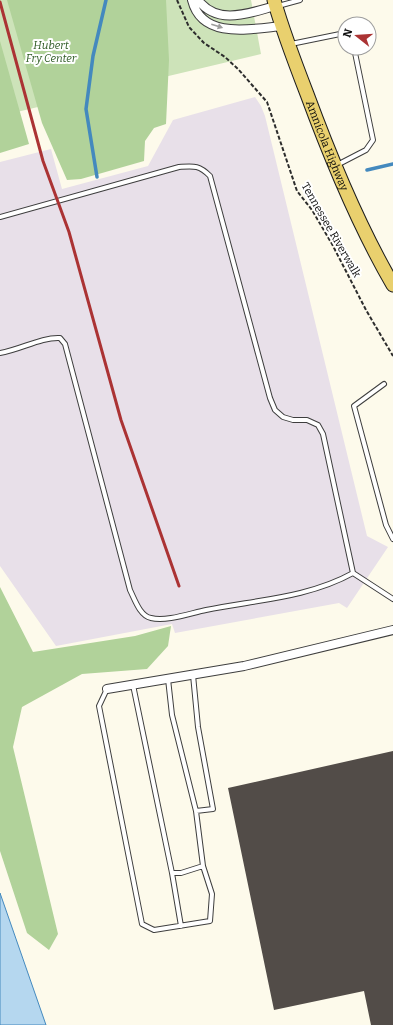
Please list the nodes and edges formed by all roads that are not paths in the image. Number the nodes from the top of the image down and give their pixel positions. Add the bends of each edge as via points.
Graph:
1 (192, 0) edge
2 (198, 0) edge
3 (300, 0) edge
4 (275, 3) edge
5 (282, 26) junction
6 (337, 35) edge
7 (288, 44) junction
8 (356, 56) edge
9 (335, 166) junction
10 (0, 217) edge
11 (393, 285) edge
12 (0, 353) edge
13 (384, 384) dead end
14 (393, 539) edge
15 (353, 572) junction
16 (393, 600) edge
17 (393, 630) edge
18 (193, 675) junction
19 (168, 679) junction
20 (133, 685) junction
21 (107, 689) joint
22 (196, 811) junction
23 (203, 866) junction
24 (172, 873) junction
25 (181, 926) junction

1 -> 5 street via 200,17 222,28 245,30
2 - 4 street via 206,8 230,17 240,16
3 - 4 lane
4 - 5 main road, Amnicola Highway
5 - 7 main road, Amnicola Highway
6 - 7 lane
7 - 9 main road, Amnicola Highway
8 - 9 lane via 373,140 366,150
9 - 11 main road, Amnicola Highway
10 - 15 lane via 179,167 194,166 203,169 210,176 270,398 275,410 283,417 307,420 318,425 323,434
12 - 15 lane via 53,338 60,338 65,344 130,590 144,615 151,618 171,618 277,597 317,588
13 - 14 lane via 354,406 386,525
15 - 16 lane
17 - 18 street via 244,666
18 - 19 street
18 - 22 lane via 198,727 214,809
19 - 20 street
19 - 22 lane via 172,716
20 - 21 street
20 - 24 lane
21 - 25 lane via 99,706 142,924 154,930
22 - 23 lane
23 - 24 lane
23 - 25 lane via 212,894 210,921
24 - 25 lane

